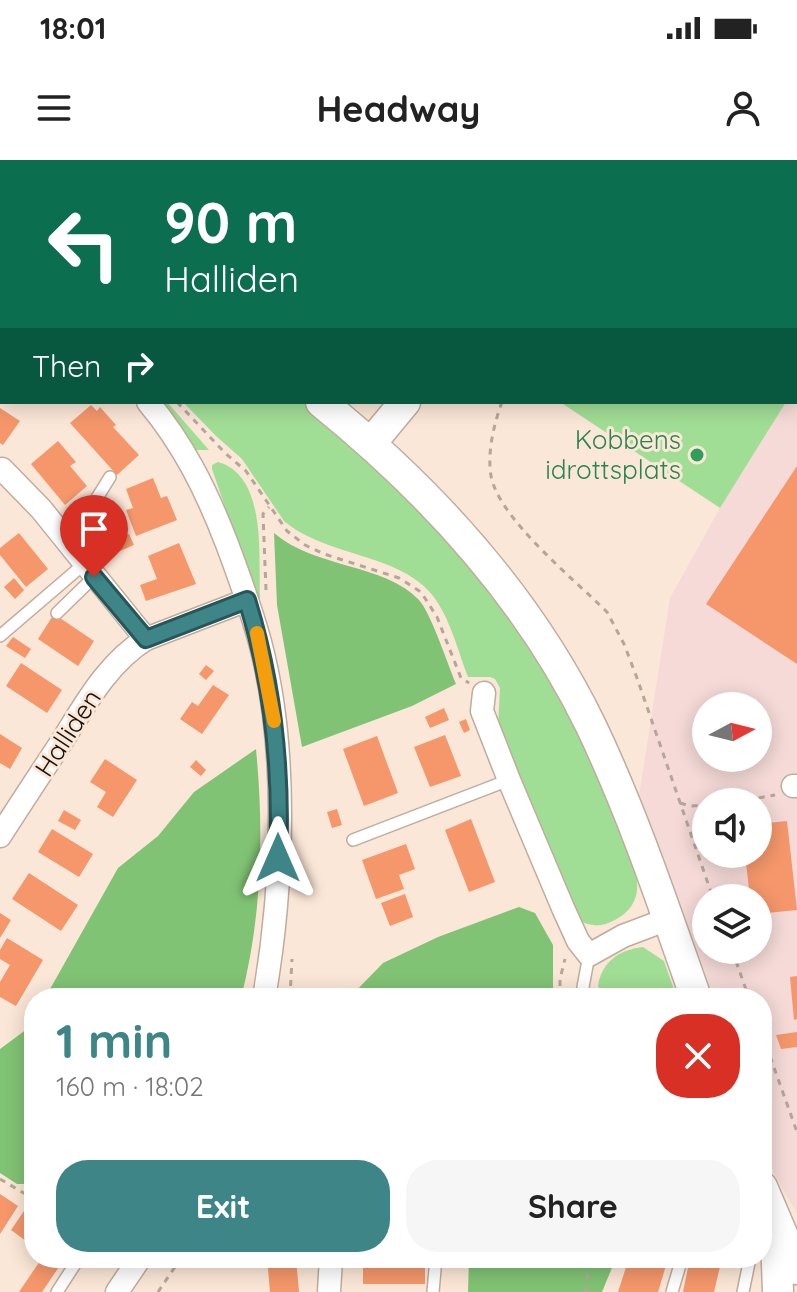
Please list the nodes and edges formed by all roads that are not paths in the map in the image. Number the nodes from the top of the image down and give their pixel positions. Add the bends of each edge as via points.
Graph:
1 (150, 404) edge
2 (323, 404) edge
3 (403, 404) edge
4 (371, 443) junction
5 (2, 469) edge
6 (110, 477) dead end
7 (69, 543) junction
8 (89, 570) junction
9 (247, 600) junction
10 (57, 613) dead end
11 (0, 636) edge
12 (146, 639) junction
13 (484, 693) road end
14 (509, 780) junction
15 (0, 836) edge
16 (353, 840) dead end
17 (668, 919) junction
18 (583, 948) junction
19 (266, 988) edge
20 (583, 988) edge
21 (692, 988) edge
22 (772, 1212) edge
23 (772, 1223) edge
24 (73, 1268) edge
25 (133, 1268) edge
26 (330, 1268) edge
27 (435, 1268) edge
28 (679, 1268) edge
29 (748, 1268) edge
30 (797, 1269) edge
31 (57, 1292) edge
32 (117, 1292) edge
33 (329, 1292) edge
34 (433, 1292) edge
35 (672, 1292) edge
36 (743, 1292) edge
37 (778, 1292) edge

1 - 9 street via 193,465
2 - 4 street
3 - 4 street
4 - 17 street via 468,541 547,647 617,782
5 - 7 street
6 - 7 lane
7 - 8 street
8 - 10 lane
8 - 11 lane
8 - 12 street
9 - 12 street, Halliden
9 - 19 street via 274,717 277,761 277,878
12 - 15 street, Halliden via 121,658 91,695
13 - 14 street via 482,711
14 - 16 lane
14 - 18 street
17 - 18 street
17 - 21 street
18 - 20 lane
22 - 30 street
23 - 37 street
24 - 31 lane
25 - 32 street
26 - 33 street
27 - 34 lane
28 - 35 lane
29 - 36 lane

